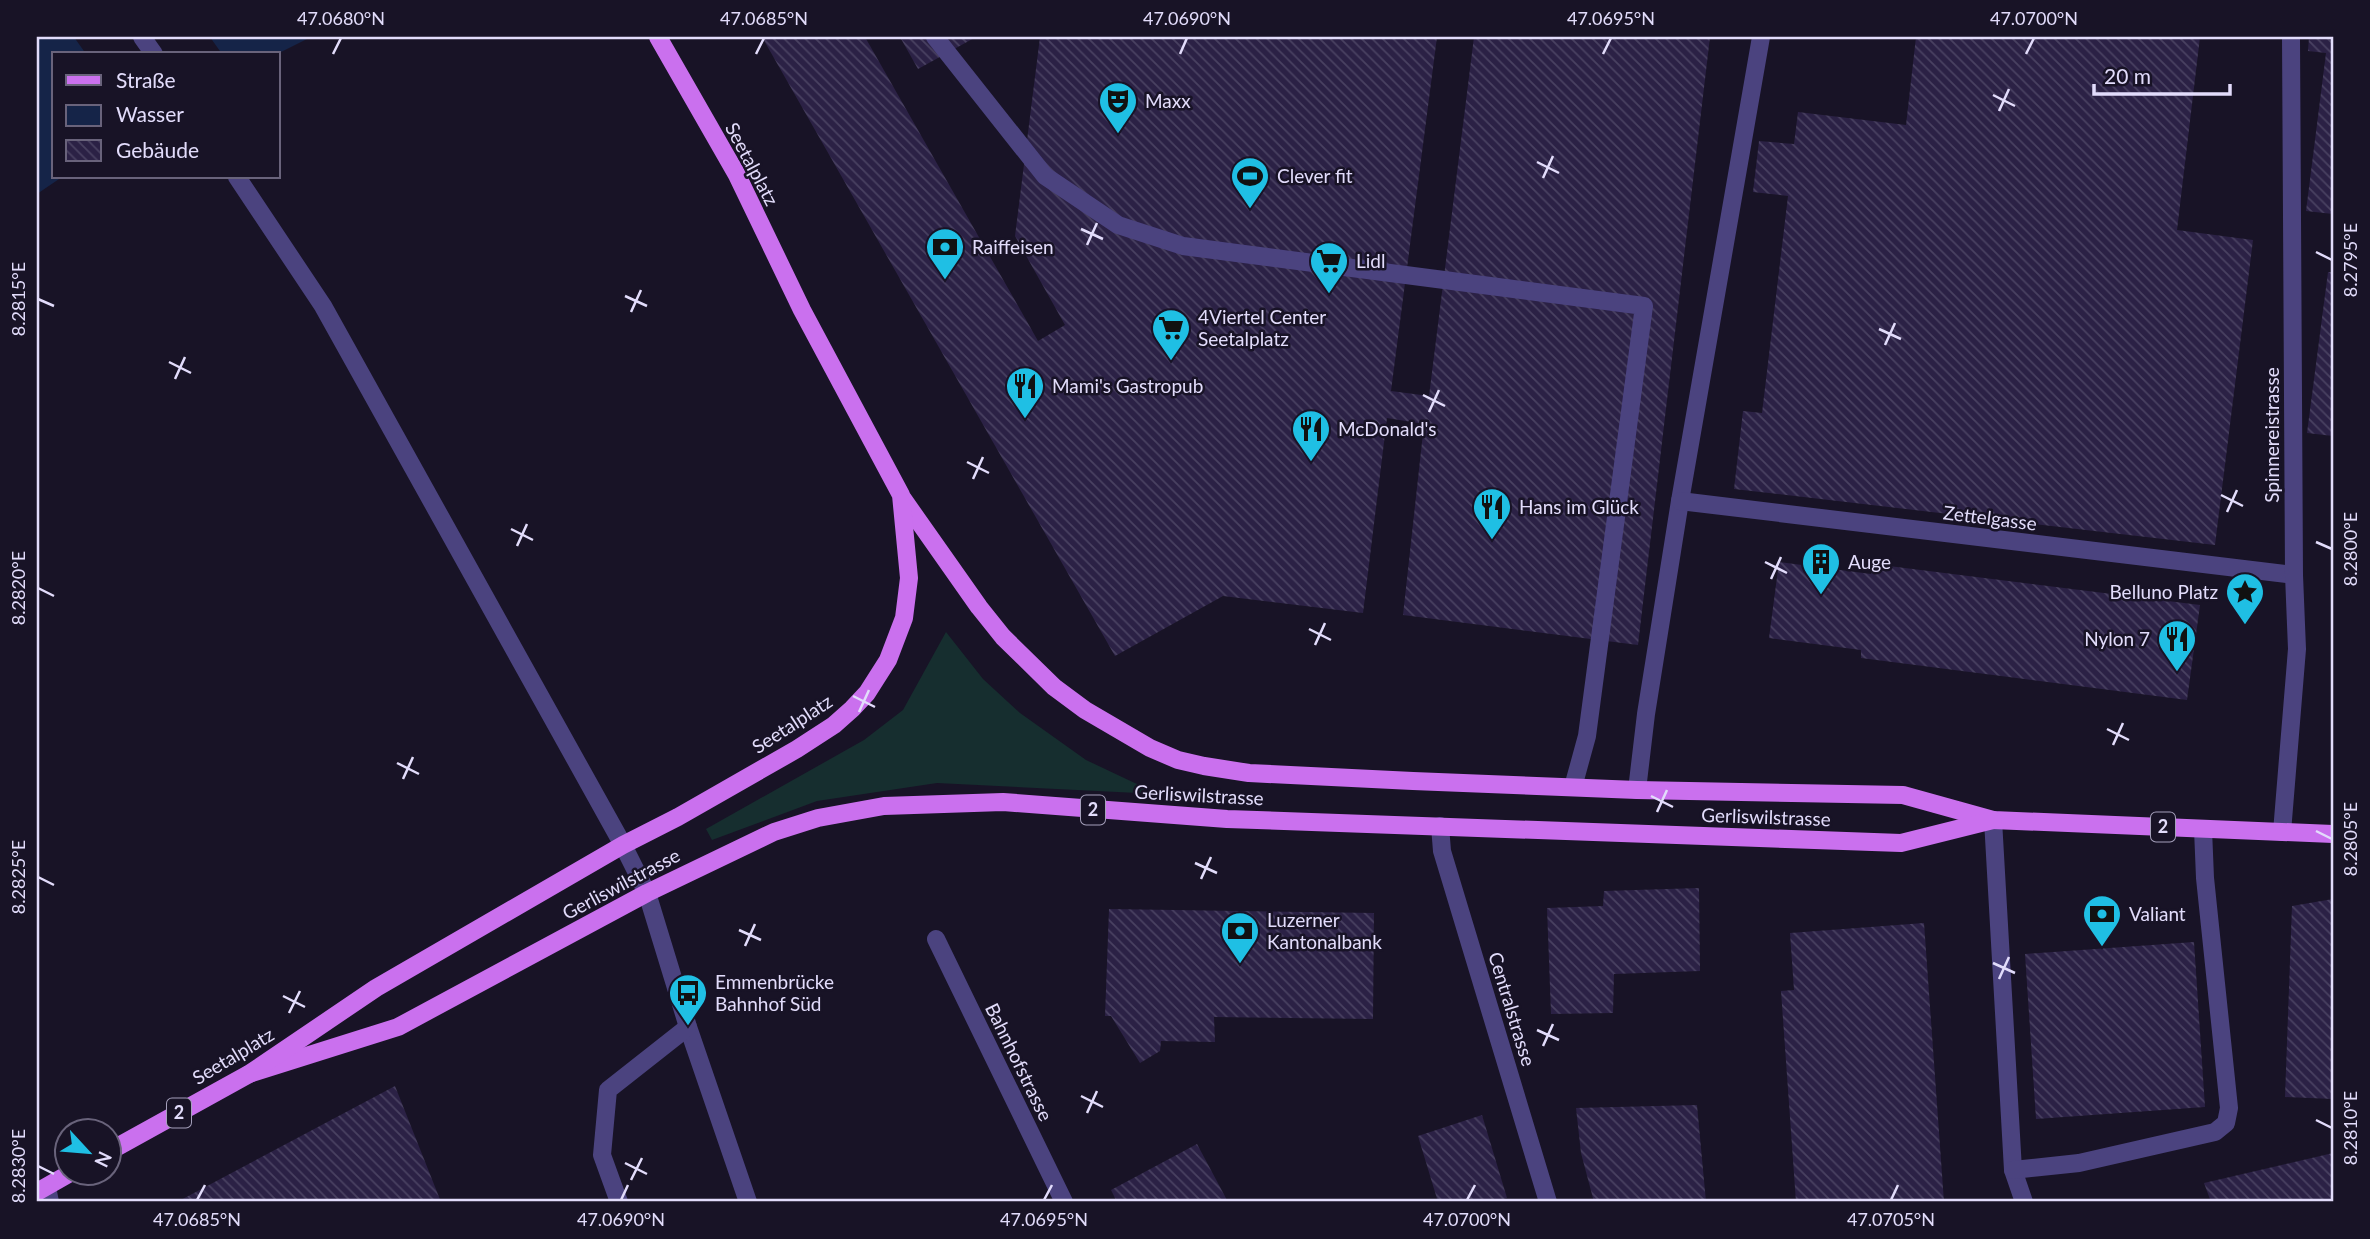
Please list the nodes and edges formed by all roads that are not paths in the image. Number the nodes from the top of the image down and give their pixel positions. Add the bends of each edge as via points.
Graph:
1 (142, 37) edge
2 (658, 37) edge
3 (935, 37) edge
4 (1761, 37) edge
5 (2291, 37) edge
6 (153, 52) edge
7 (238, 178) edge
8 (901, 495) junction
9 (1681, 501) junction
10 (2294, 575) junction
11 (1573, 787) junction
12 (1637, 790) junction
13 (1993, 820) junction
14 (1440, 827) junction
15 (2203, 829) junction
16 (2282, 832) junction
17 (2333, 834) edge
18 (623, 845) junction
19 (647, 893) junction
20 (936, 939) dead end
21 (688, 1027) junction
22 (249, 1074) junction
23 (122, 1144) edge
24 (2013, 1170) junction
25 (619, 1202) edge
26 (748, 1202) edge
27 (1064, 1202) edge
28 (1548, 1202) edge
29 (2024, 1202) edge

1 - 6 street
2 - 8 main road, Seetalplatz / 2 via 737,175
3 - 11 street via 1045,176 1118,225 1183,246 1644,306 1587,736
4 - 9 street
5 - 10 street, Spinnereistrasse
7 - 18 street via 323,306
8 - 11 main road, Gerliswilstrasse / 2 via 979,607 1029,663 1085,710 1150,748 1178,760 1249,773
8 - 18 main road, Seetalplatz via 909,556 904,618 888,660 867,693 834,725 797,749
9 - 10 street, Zettelgasse
9 - 12 street
10 - 16 street, Spinnereistrasse via 2297,649
11 - 12 main road, Gerliswilstrasse / 2
12 - 13 main road, Gerliswilstrasse / 2 via 1903,795
13 - 14 main road, Gerliswilstrasse / 2 via 1901,843
13 - 15 main road, Gerliswilstrasse / 2
13 - 24 street
14 - 19 main road, Gerliswilstrasse / 2 via 1227,819 1003,803 884,806 818,818 774,832
14 - 28 street, Centralstrasse via 1442,850
15 - 16 main road, Gerliswilstrasse / 2
15 - 24 street via 2230,1108 2226,1123 2215,1132 2079,1163
16 - 17 main road, Gerliswilstrasse / 2
18 - 19 street
18 - 22 main road, Seetalplatz via 376,988
19 - 21 street
19 - 22 main road, Gerliswilstrasse / 2 via 398,1027
20 - 27 street, Bahnhofstrasse
21 - 25 street via 608,1090 602,1155
21 - 26 street
22 - 23 main road, Seetalplatz / 2
24 - 29 street

